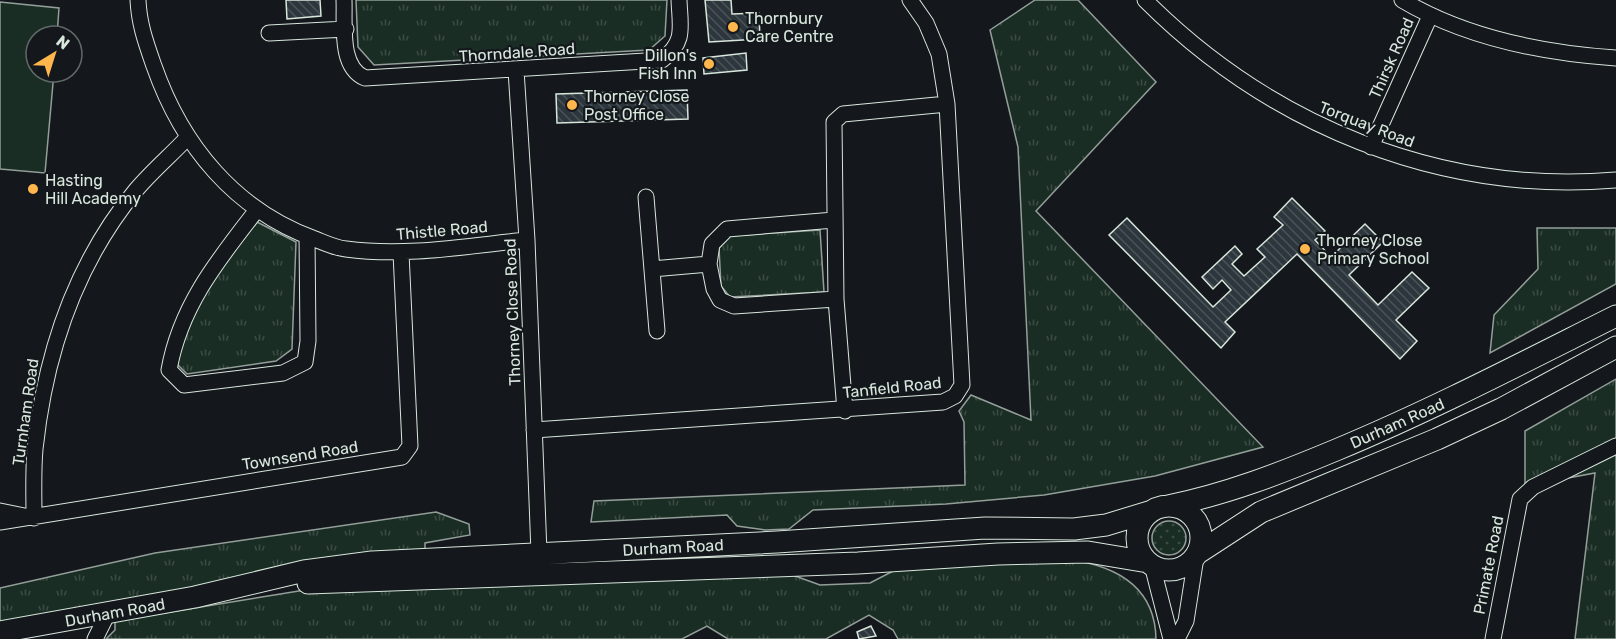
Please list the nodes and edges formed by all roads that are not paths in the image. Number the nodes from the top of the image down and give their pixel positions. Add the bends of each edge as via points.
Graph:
1 (138, 0) edge
2 (344, 0) edge
3 (679, 0) edge
4 (1145, 0) edge
5 (1402, 0) edge
6 (917, 2) edge
7 (1430, 16) junction
8 (346, 29) junction
9 (269, 33) dead end
10 (1616, 58) edge
11 (516, 70) junction
12 (947, 104) junction
13 (187, 138) junction
14 (1371, 147) junction
15 (1616, 180) edge
16 (646, 196) dead end
17 (256, 211) junction
18 (834, 220) junction
19 (307, 236) junction
20 (527, 240) junction
21 (401, 253) junction
22 (709, 264) junction
23 (652, 268) junction
24 (836, 299) junction
25 (1616, 316) edge
26 (657, 331) dead end
27 (1616, 347) edge
28 (844, 411) junction
29 (534, 430) junction
30 (1616, 446) edge
31 (1160, 508) junction
32 (0, 511) edge
33 (34, 518) junction
34 (0, 522) edge
35 (539, 553) junction
36 (1197, 555) junction
37 (1150, 563) junction
38 (195, 597) junction
39 (108, 613) junction
40 (0, 633) edge
41 (95, 639) edge
42 (1171, 639) edge
43 (1177, 639) edge
44 (1493, 639) edge

1 - 13 street, Thistle Road via 139,21 160,82
2 - 8 street, Thorndale Road
3 - 11 street, Thorndale Road via 680,40 663,60
4 - 14 street, Torquay Road via 1181,36 1245,85 1304,119
5 - 7 street
6 - 12 street, Tanfield Road via 939,54
7 - 10 street via 1507,42 1563,54
7 - 14 street, Thirsk Road
8 - 9 street
8 - 11 street, Thorndale Road via 348,63 365,78
11 - 20 street, Thorney Close Road
12 - 18 street via 843,114 834,122
12 - 28 street, Tanfield Road via 962,385 955,396 943,402
13 - 17 street, Thistle Road via 226,184
13 - 33 street, Turnham Road via 136,190 104,236 75,291 50,357 35,451
14 - 15 street, Torquay Road via 1460,172 1501,178
16 - 23 street
17 - 19 street, Thistle Road
17 - 19 street via 210,271 189,306 169,370 184,385 284,373 305,362
18 - 22 street via 727,229 712,244
18 - 24 street
19 - 21 street, Thistle Road via 343,249
20 - 21 street, Thistle Road
20 - 29 street, Thorney Close Road
21 - 33 street, Townsend Road via 410,446 402,457
22 - 23 street
22 - 24 street via 720,300 734,306
23 - 26 street
24 - 28 street
25 - 31 highway, Durham Road via 1418,416 1251,483
27 - 36 highway, Durham Road via 1437,439 1261,512
28 - 29 street, Tanfield Road
29 - 35 street, Thorney Close Road
30 - 44 street, Primate Road via 1533,487 1520,499
31 - 35 highway, Durham Road via 1106,525 1074,529 985,528
31 - 36 highway via 1186,511 1199,525 1201,543
31 - 37 highway via 1145,517 1138,535 1138,545
32 - 33 street
33 - 34 street, Townsend Road
35 - 38 highway, Durham Road via 372,562 304,571
36 - 37 highway, Durham Road via 1176,569 1166,570
36 - 43 street via 1186,621
37 - 38 highway, Durham Road via 1088,552 998,554 858,563 374,579
37 - 42 street
38 - 39 highway, Durham Road
39 - 40 highway, Durham Road
39 - 41 street

